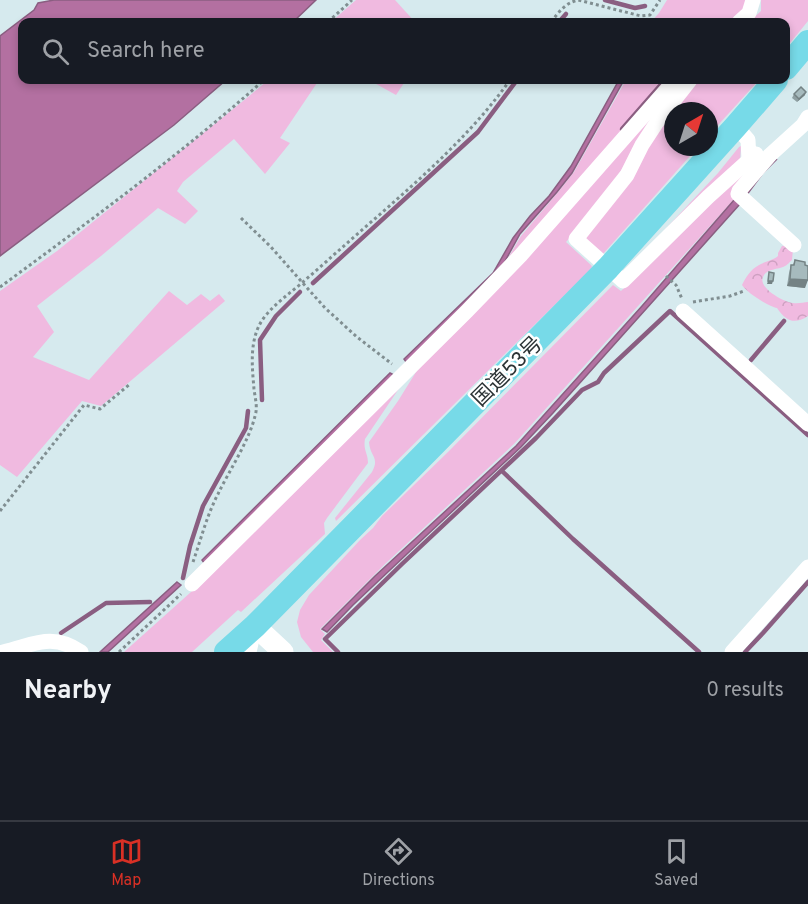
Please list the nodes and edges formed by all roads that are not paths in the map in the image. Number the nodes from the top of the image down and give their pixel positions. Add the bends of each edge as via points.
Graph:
1 (753, 0) edge
2 (743, 18) edge
3 (808, 42) edge
4 (790, 63) edge
5 (671, 84) edge
6 (687, 84) edge
7 (773, 84) edge
8 (808, 115) edge
9 (736, 126) junction
10 (749, 160) junction
11 (794, 245) dead end
12 (608, 268) junction
13 (683, 307) road end
14 (808, 424) edge
15 (808, 567) edge
16 (192, 584) road end
17 (255, 626) junction
18 (3, 652) edge
19 (81, 652) edge
20 (226, 652) edge
21 (249, 652) edge
22 (283, 652) edge
23 (732, 652) edge

1 - 2 street
3 - 4 highway
5 - 16 street via 521,255
6 - 12 street via 657,122 627,175 576,239
7 - 9 highway, 国道53号
8 - 10 street
8 - 11 street via 738,194
9 - 10 street via 748,140
9 - 12 highway, 国道53号
10 - 12 street via 623,281
12 - 17 highway, 国道53号
13 - 14 street
15 - 23 street
17 - 20 highway, 国道53号
17 - 21 street
17 - 22 main road
18 - 19 street via 42,641 58,641

